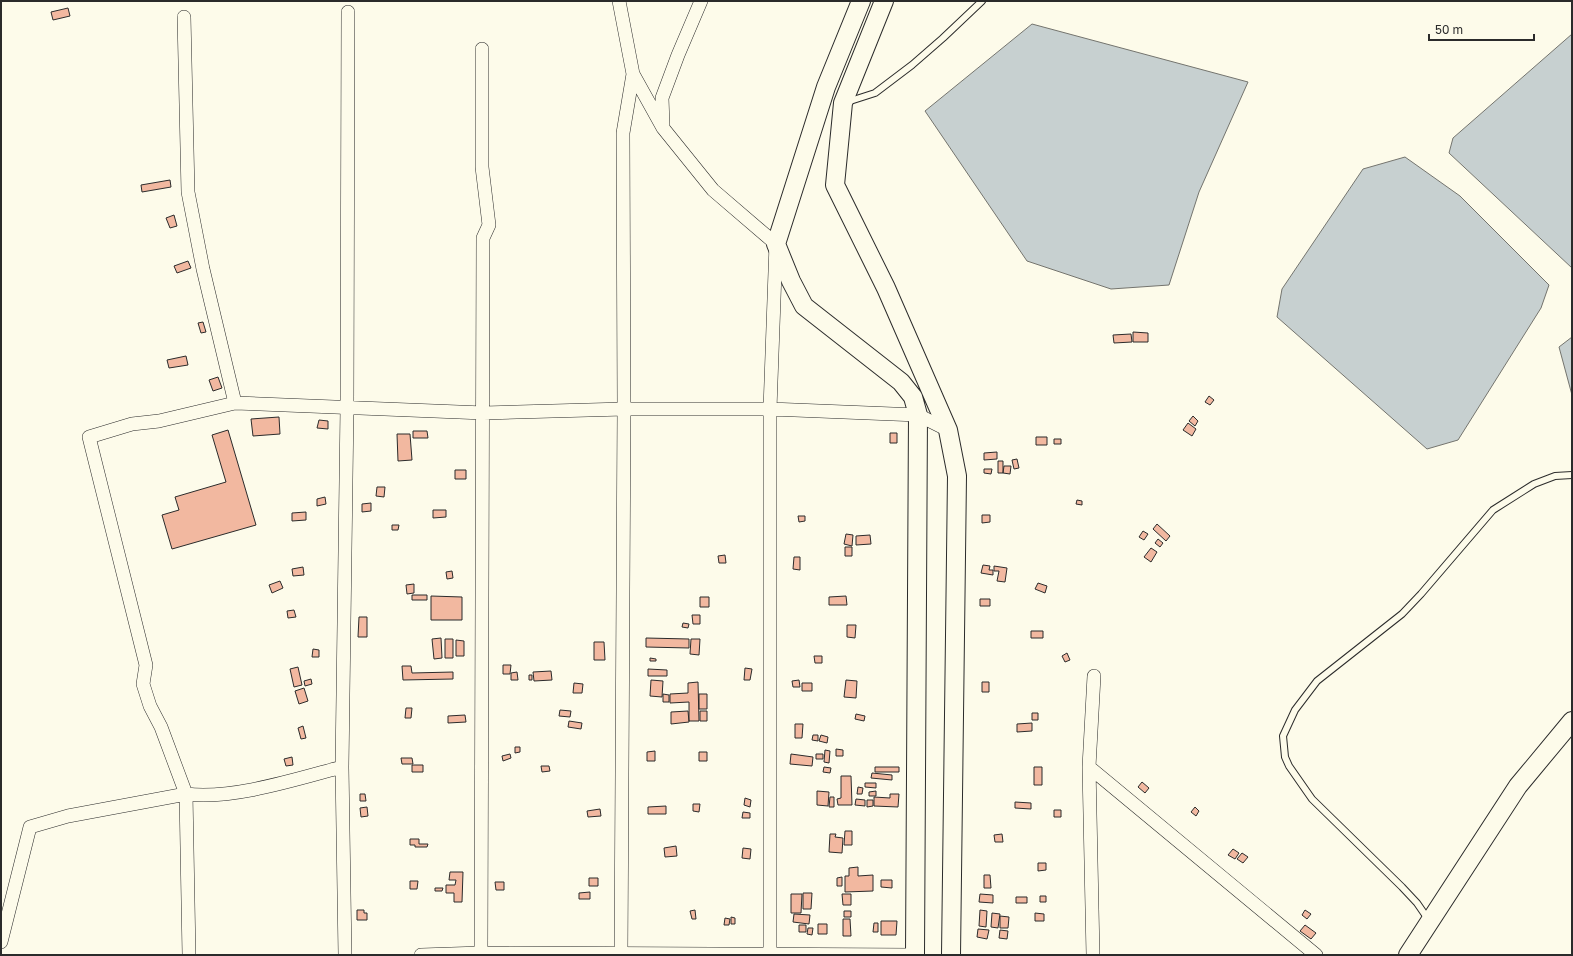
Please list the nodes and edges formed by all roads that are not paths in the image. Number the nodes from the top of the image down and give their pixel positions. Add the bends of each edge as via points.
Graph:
1 (619, 1) edge
2 (702, 1) edge
3 (861, 1) edge
4 (884, 1) edge
5 (982, 1) edge
6 (348, 12) dead end
7 (184, 17) dead end
8 (482, 49) dead end
9 (633, 74) junction
10 (843, 103) junction
11 (663, 128) junction
12 (776, 244) junction
13 (235, 403) junction
14 (347, 408) junction
15 (624, 409) junction
16 (770, 409) junction
17 (484, 413) junction
18 (918, 415) junction
19 (948, 430) junction
20 (1572, 475) edge
21 (1094, 676) dead end
22 (1572, 721) edge
23 (342, 767) junction
24 (1089, 767) junction
25 (186, 794) junction
26 (1430, 922) junction
27 (1, 942) edge
28 (480, 954) edge
29 (621, 954) edge
30 (770, 954) edge
31 (189, 955) edge
32 (345, 955) edge
33 (421, 955) edge
34 (914, 955) edge
35 (951, 955) edge
36 (1093, 955) edge
37 (1316, 955) edge
38 (1408, 955) edge

1 - 9 street
2 - 11 street via 662,98
3 - 12 street via 826,87
4 - 10 street
5 - 10 lane via 912,65 875,93
6 - 14 street
7 - 13 street via 188,192 203,269
8 - 17 street via 482,167 489,225 483,238
9 - 11 street
9 - 15 street via 623,133
10 - 19 street via 835,185 886,288
11 - 12 street via 713,190
12 - 16 street
12 - 18 street via 804,306 901,382 913,397
13 - 14 street
13 - 25 street via 159,421 132,424 88,437 146,665 142,684
14 - 17 street
14 - 23 street
15 - 16 street
15 - 17 street
15 - 29 street
16 - 18 street
16 - 30 street
17 - 28 street
18 - 19 street
18 - 34 street
19 - 35 street via 957,476
20 - 26 lane via 1555,476 1534,484 1493,510 1402,614 1317,682 1295,710 1283,736 1287,762 1308,794 1402,887
21 - 24 street
22 - 26 street via 1518,786
23 - 25 street via 247,790 202,796
23 - 32 street
24 - 36 street
24 - 37 street
25 - 27 street via 68,816 30,827
25 - 31 street
26 - 38 street
28 - 29 street
28 - 33 street
29 - 30 street
30 - 34 street

